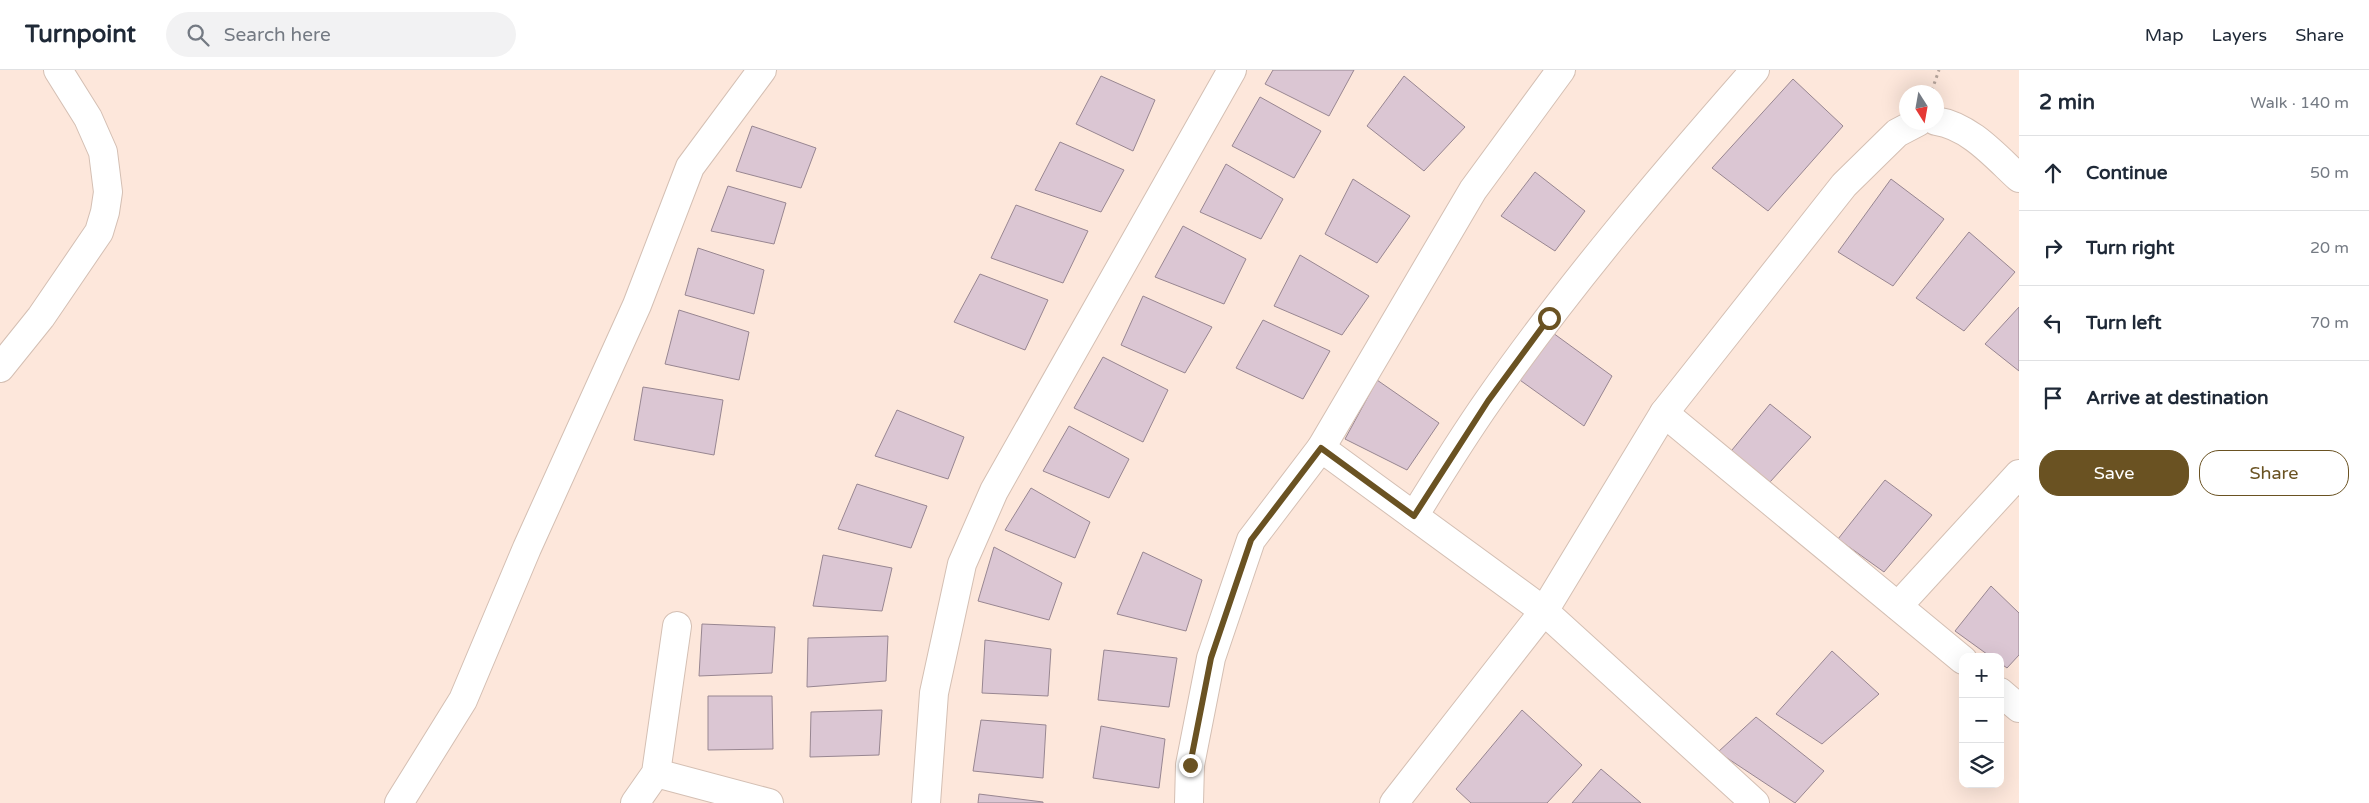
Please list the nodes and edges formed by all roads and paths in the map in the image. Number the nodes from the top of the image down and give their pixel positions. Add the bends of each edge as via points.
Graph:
1 (58, 70) edge
2 (762, 70) edge
3 (1232, 70) edge
4 (1561, 70) edge
5 (1755, 70) edge
6 (1939, 70) edge
7 (1934, 85) edge
8 (1944, 124) edge
9 (1903, 130) edge
10 (2019, 178) edge
11 (0, 368) edge
12 (1664, 414) junction
13 (1321, 448) junction
14 (2019, 474) edge
15 (1414, 516) junction
16 (1898, 606) junction
17 (1544, 611) junction
18 (677, 626) dead end
19 (1959, 657) edge
20 (2004, 695) edge
21 (2019, 708) edge
22 (656, 773) junction
23 (399, 803) edge
24 (636, 803) edge
25 (769, 803) edge
26 (926, 803) edge
27 (1189, 803) edge
28 (1394, 803) edge
29 (1755, 803) edge

1 - 11 street via 88,118 103,152 108,192 105,212 99,232 41,317
2 - 23 street via 690,167 637,305 526,548 463,700
3 - 26 street via 994,491 962,564 934,692
4 - 13 street via 1473,190
5 - 15 street via 1612,237 1549,318 1488,401
6 - 7 path
8 - 10 street via 1968,134
9 - 12 street via 1844,185
12 - 16 street
12 - 17 street
13 - 15 street
13 - 27 street via 1251,540 1211,658 1190,765
14 - 16 street
15 - 17 street
16 - 19 street
17 - 28 street
17 - 29 street
18 - 22 street
20 - 21 street
22 - 24 street
22 - 25 street

